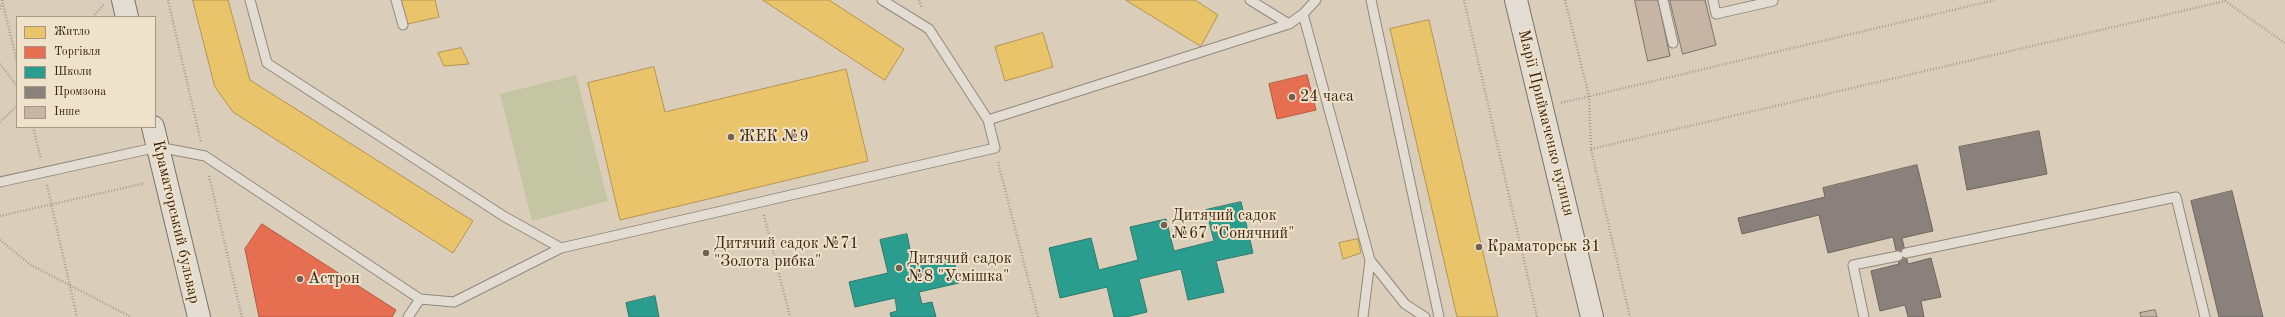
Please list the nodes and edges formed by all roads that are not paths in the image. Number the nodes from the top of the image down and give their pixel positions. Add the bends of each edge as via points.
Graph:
1 (123, 0) edge
2 (250, 0) edge
3 (396, 0) edge
4 (882, 0) edge
5 (1250, 0) edge
6 (1316, 0) edge
7 (1371, 0) edge
8 (1516, 0) edge
9 (1663, 0) edge
10 (1712, 0) edge
11 (1774, 0) edge
12 (1303, 14) junction
13 (127, 16) edge
14 (1289, 24) junction
15 (403, 25) dead end
16 (1674, 43) dead end
17 (988, 120) junction
18 (156, 137) edge
19 (0, 182) edge
20 (561, 248) junction
21 (1370, 260) junction
22 (420, 299) junction
23 (199, 317) edge
24 (408, 317) edge
25 (1363, 317) edge
26 (1425, 317) edge
27 (1439, 317) edge
28 (1592, 317) edge
29 (1864, 317) edge
30 (2205, 317) edge

1 - 13 street
2 - 20 lane via 267,62 505,217
3 - 15 lane
4 - 17 lane via 929,29
5 - 14 lane
6 - 12 lane
7 - 27 lane
8 - 28 street, Марії Приймаченко вулиця
9 - 16 lane
10 - 11 lane via 1716,14
12 - 14 lane
12 - 21 lane
14 - 17 lane
17 - 20 lane via 994,148
18 - 19 lane via 44,172
18 - 22 lane via 205,156
18 - 23 street, Краматорський бульвар
20 - 22 lane via 454,302
21 - 25 lane
21 - 26 lane via 1405,304
22 - 24 lane
29 - 30 lane via 1853,265 2176,197

